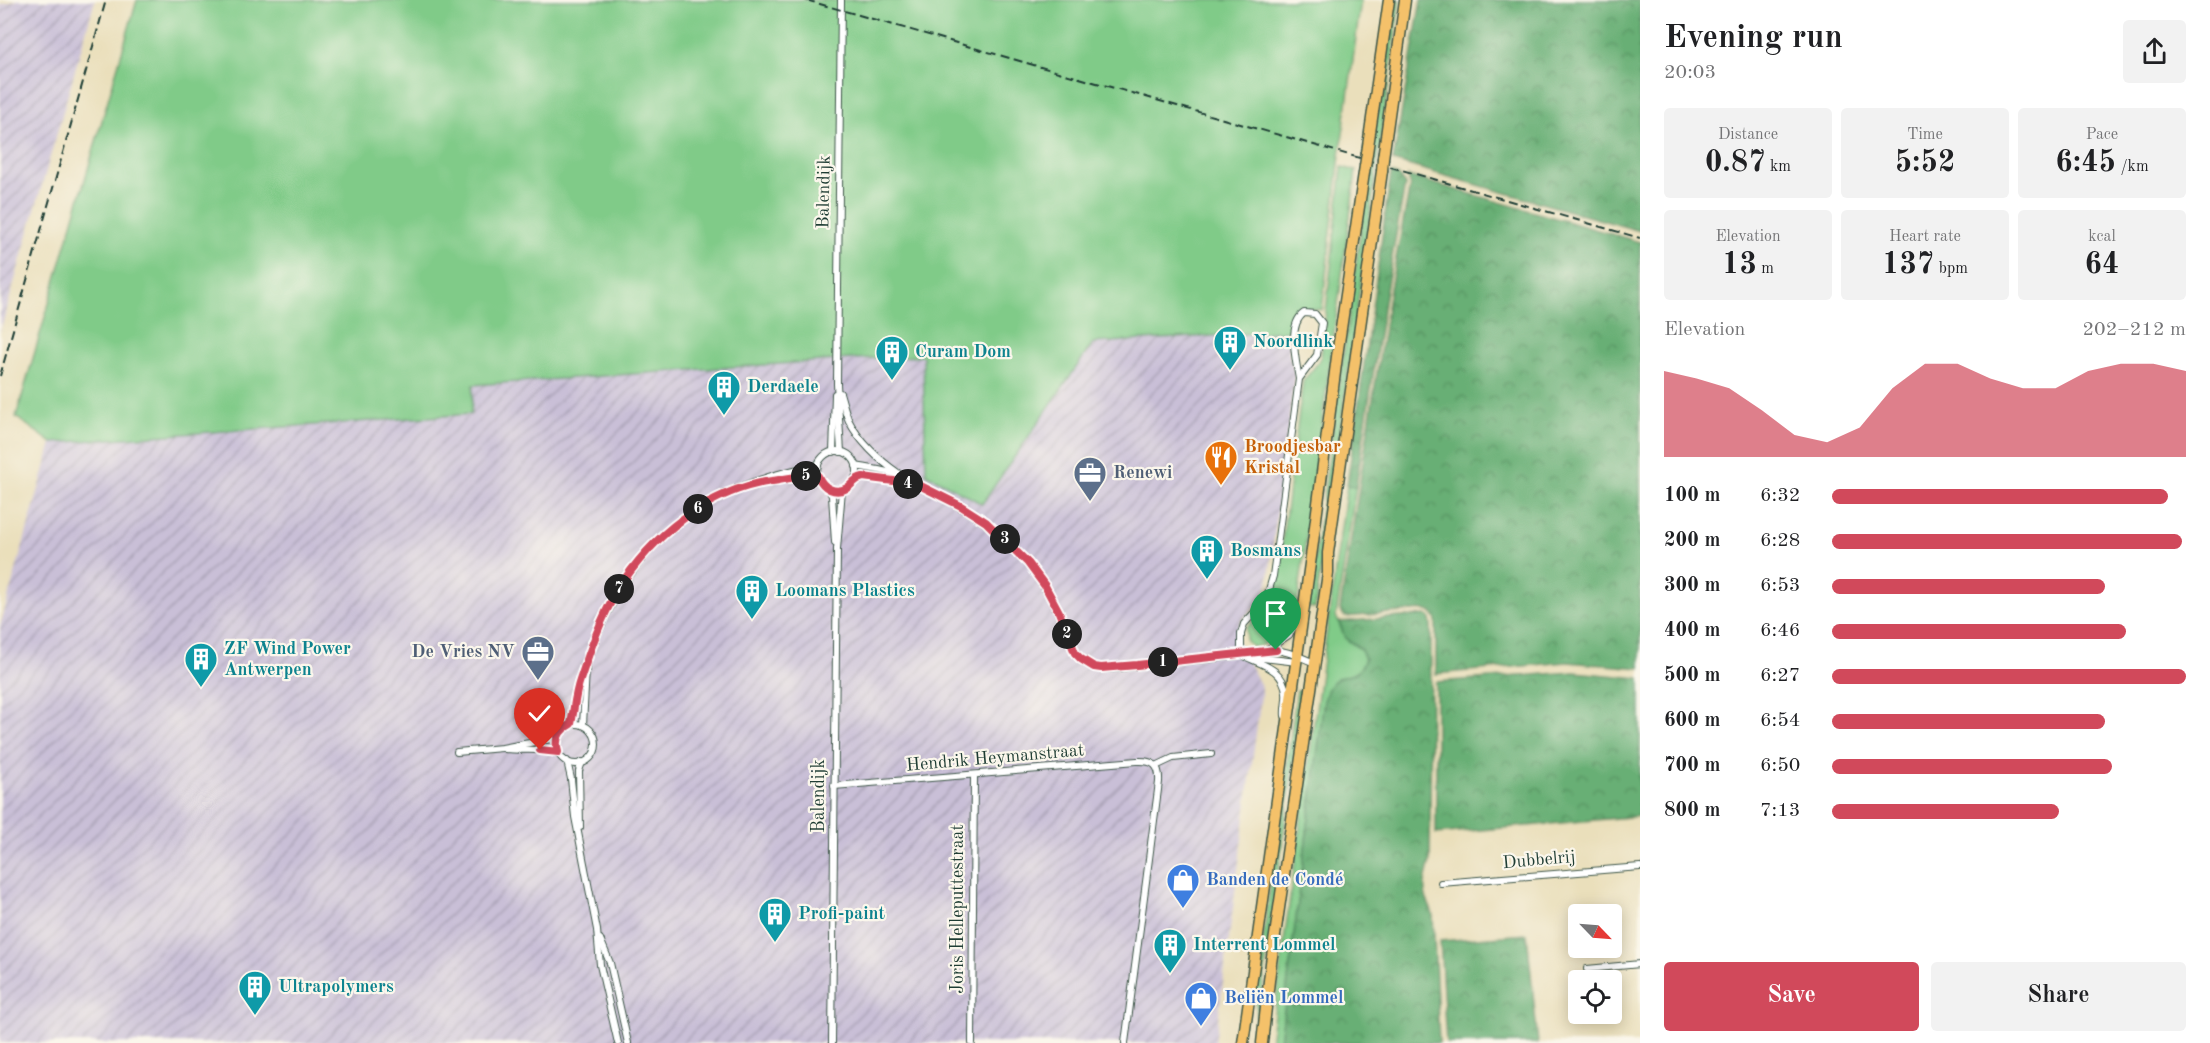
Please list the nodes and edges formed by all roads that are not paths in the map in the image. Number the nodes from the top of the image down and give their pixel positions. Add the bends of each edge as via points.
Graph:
1 (841, 0) edge
2 (1389, 0) edge
3 (1405, 0) edge
4 (1299, 379) junction
5 (837, 384) junction
6 (833, 452) junction
7 (841, 452) junction
8 (818, 465) junction
9 (856, 466) junction
10 (818, 476) junction
11 (902, 477) junction
12 (855, 478) junction
13 (755, 483) junction
14 (917, 484) junction
15 (829, 489) junction
16 (842, 490) junction
17 (837, 549) junction
18 (1328, 553) junction
19 (1306, 596) junction
20 (1267, 650) junction
21 (1241, 655) junction
22 (1297, 658) junction
23 (1310, 661) junction
24 (585, 668) junction
25 (571, 724) junction
26 (583, 725) junction
27 (1286, 735) junction
28 (557, 738) junction
29 (502, 748) junction
30 (457, 752) dead end
31 (558, 752) junction
32 (1211, 754) dead end
33 (567, 761) junction
34 (582, 762) junction
35 (1156, 766) junction
36 (974, 775) junction
37 (834, 786) junction
38 (1294, 795) junction
39 (579, 833) junction
40 (1640, 867) edge
41 (1441, 883) dead end
42 (597, 930) junction
43 (1640, 964) edge
44 (1587, 969) dead end
45 (620, 1008) junction
46 (610, 1010) junction
47 (618, 1043) edge
48 (628, 1043) edge
49 (832, 1043) edge
50 (972, 1043) edge
51 (1125, 1043) edge
52 (1243, 1043) edge
53 (1262, 1043) edge

1 - 5 street, Balendijk
2 - 19 highway, bridge
3 - 18 highway, bridge
4 - 4 street via 1317,355 1323,323 1315,314 1304,313 1296,328 1294,350
4 - 21 street via 1273,576 1266,600 1244,624
5 - 6 street
5 - 7 street
5 - 11 street via 855,430
6 - 7 street
6 - 8 street
7 - 9 street via 851,457
8 - 10 street
8 - 13 street
9 - 11 street
9 - 12 street
10 - 13 street
10 - 15 street
11 - 14 street
12 - 14 street
12 - 16 street
13 - 24 street via 700,507 637,562 603,620
14 - 21 street via 974,514 1017,551 1045,586 1075,653 1087,663 1112,668
15 - 16 street
15 - 17 street, Balendijk
16 - 17 street, Balendijk
17 - 37 street, Balendijk
18 - 23 highway
18 - 38 highway
19 - 20 street via 1289,635
19 - 22 highway
20 - 21 street
20 - 22 street via 1288,652
21 - 22 street
21 - 27 street via 1270,667 1282,680
22 - 23 street
22 - 27 highway
23 - 38 highway
24 - 25 street
24 - 26 street
25 - 26 street
25 - 28 street
26 - 34 street via 593,734 595,747
27 - 52 highway
28 - 29 street
28 - 31 street
29 - 30 street
29 - 31 street
31 - 33 street
32 - 35 street, Hendrik Heymanstraat via 1173,758
33 - 34 street
33 - 39 street
34 - 39 street
35 - 36 street, Hendrik Heymanstraat via 1137,760
35 - 51 street via 1159,782
36 - 37 street, Hendrik Heymanstraat
36 - 50 street, Joris Helleputtestraat
37 - 49 street, Balendijk
38 - 53 highway
39 - 42 street
40 - 41 street, Dubbelrij
42 - 45 street via 610,963
42 - 46 street
43 - 44 street
45 - 46 street
45 - 48 street
46 - 47 street

